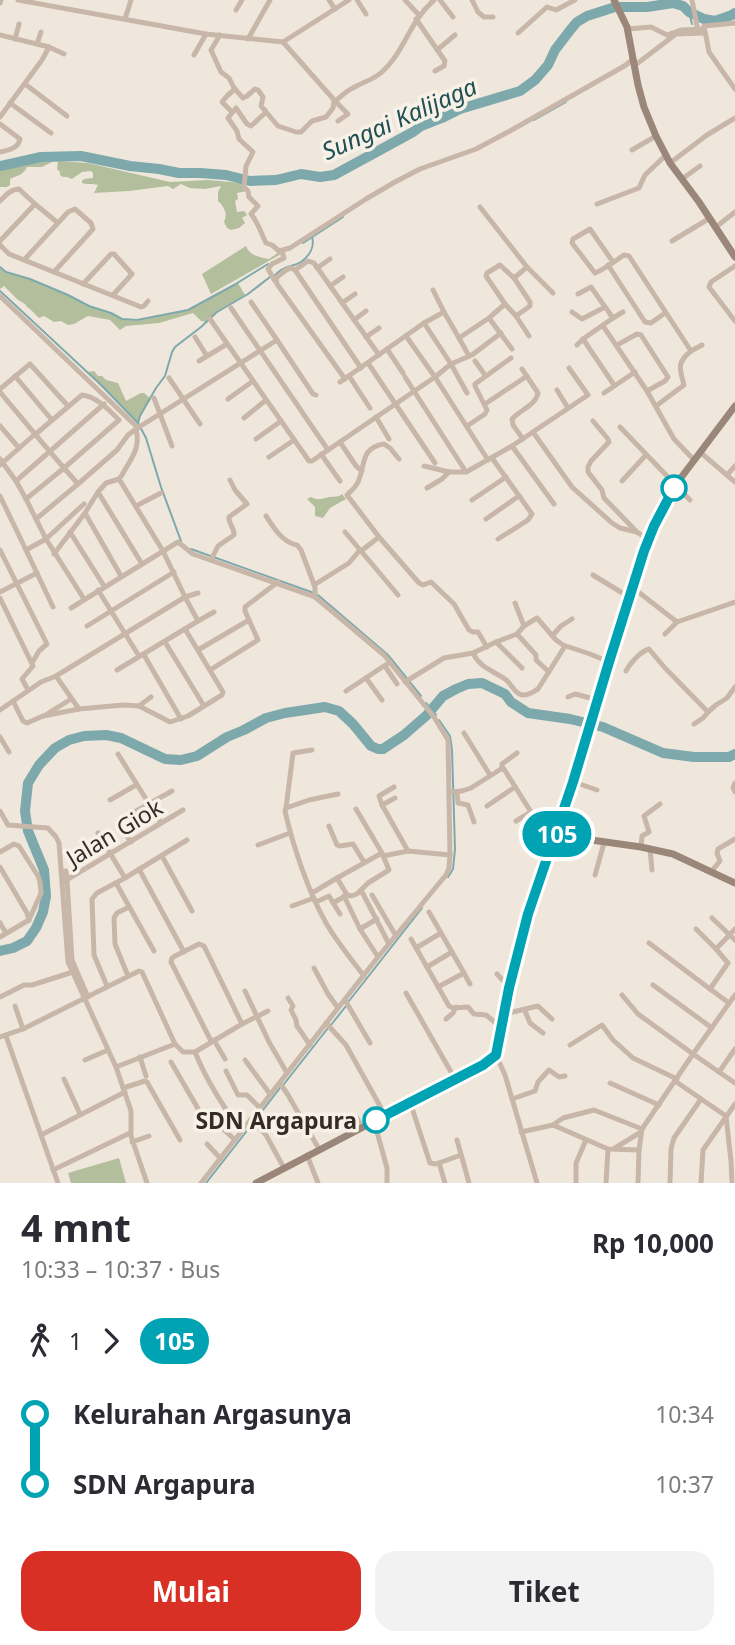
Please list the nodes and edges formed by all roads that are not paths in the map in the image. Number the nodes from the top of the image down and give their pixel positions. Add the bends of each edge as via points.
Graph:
1 (18, 0) edge
2 (131, 0) edge
3 (242, 0) edge
4 (270, 0) edge
5 (329, 0) edge
6 (349, 0) edge
7 (357, 0) edge
8 (405, 0) edge
9 (434, 0) edge
10 (440, 0) edge
11 (472, 0) edge
12 (575, 0) edge
13 (614, 0) edge
14 (692, 0) edge
15 (335, 9) junction
16 (236, 10) dead end
17 (366, 14) dead end
18 (418, 17) junction
19 (453, 17) dead end
20 (493, 17) dead end
21 (125, 19) junction
22 (735, 23) edge
23 (19, 24) dead end
24 (627, 27) junction
25 (701, 31) junction
26 (41, 32) dead end
27 (518, 33) dead end
28 (206, 34) junction
29 (0, 35) edge
30 (220, 35) junction
31 (455, 35) dead end
32 (15, 39) junction
33 (248, 39) junction
34 (283, 42) junction
35 (37, 44) junction
36 (49, 47) junction
37 (437, 50) junction
38 (64, 54) dead end
39 (194, 55) dead end
40 (633, 63) junction
41 (435, 71) dead end
42 (25, 84) junction
43 (235, 89) junction
44 (735, 89) edge
45 (335, 101) junction
46 (10, 103) junction
47 (265, 110) junction
48 (232, 112) junction
49 (67, 116) dead end
50 (0, 117) edge
51 (735, 118) edge
52 (338, 121) dead end
53 (0, 124) edge
54 (250, 126) junction
55 (51, 133) dead end
56 (656, 136) junction
57 (238, 137) junction
58 (632, 150) dead end
59 (0, 152) edge
60 (668, 159) junction
61 (700, 166) dead end
62 (682, 179) junction
63 (0, 201) edge
64 (35, 204) junction
65 (597, 204) dead end
66 (480, 207) dead end
67 (735, 212) edge
68 (710, 218) junction
69 (58, 223) junction
70 (716, 227) junction
71 (672, 241) dead end
72 (0, 243) edge
73 (7, 252) junction
74 (283, 253) junction
75 (735, 257) edge
76 (4, 259) dead end
77 (330, 259) dead end
78 (24, 260) junction
79 (611, 264) junction
80 (735, 266) edge
81 (527, 267) junction
82 (317, 268) junction
83 (295, 270) junction
84 (54, 272) junction
85 (343, 277) dead end
86 (514, 278) junction
87 (275, 281) junction
88 (83, 284) junction
89 (330, 286) junction
90 (433, 290) dead end
91 (553, 293) dead end
92 (355, 294) dead end
93 (578, 294) dead end
94 (113, 295) junction
95 (0, 296) edge
96 (148, 301) dead end
97 (251, 302) dead end
98 (342, 303) junction
99 (505, 304) junction
100 (605, 307) junction
101 (230, 308) dead end
102 (366, 311) dead end
103 (444, 312) junction
104 (572, 312) dead end
105 (623, 312) dead end
106 (666, 313) junction
107 (516, 316) junction
108 (210, 318) dead end
109 (489, 318) junction
110 (613, 318) junction
111 (354, 320) junction
112 (735, 321) edge
113 (424, 323) junction
114 (603, 326) junction
115 (379, 328) dead end
116 (501, 333) junction
117 (406, 336) junction
118 (529, 336) dead end
119 (195, 337) dead end
120 (366, 337) junction
121 (459, 338) junction
122 (583, 339) junction
123 (277, 340) junction
124 (227, 344) junction
125 (577, 345) dead end
126 (617, 345) junction
127 (702, 345) dead end
128 (387, 349) junction
129 (512, 349) dead end
130 (260, 351) junction
131 (691, 351) junction
132 (379, 355) junction
133 (207, 356) junction
134 (511, 358) dead end
135 (472, 359) junction
136 (199, 361) dead end
137 (240, 363) junction
138 (368, 363) junction
139 (452, 364) junction
140 (361, 368) junction
141 (569, 368) dead end
142 (523, 369) dead end
143 (635, 372) junction
144 (485, 375) junction
145 (15, 376) junction
146 (527, 376) junction
147 (435, 377) junction
148 (169, 378) dead end
149 (345, 379) junction
150 (253, 381) junction
151 (614, 385) junction
152 (557, 390) dead end
153 (596, 390) dead end
154 (0, 391) edge
155 (414, 391) junction
156 (647, 391) junction
157 (467, 393) dead end
158 (604, 393) dead end
159 (316, 395) dead end
160 (588, 395) junction
161 (154, 398) dead end
162 (183, 399) junction
163 (228, 399) dead end
164 (266, 400) junction
165 (104, 404) junction
166 (395, 404) junction
167 (485, 404) junction
168 (68, 406) junction
169 (656, 406) junction
170 (735, 407) edge
171 (370, 408) dead end
172 (568, 408) junction
173 (161, 414) junction
174 (121, 417) junction
175 (376, 417) junction
176 (244, 418) dead end
177 (52, 420) junction
178 (281, 421) junction
179 (593, 421) dead end
180 (200, 424) dead end
181 (0, 426) edge
182 (467, 426) junction
183 (138, 428) junction
184 (620, 428) dead end
185 (533, 432) junction
186 (35, 434) junction
187 (257, 439) dead end
188 (389, 439) dead end
189 (523, 439) junction
190 (294, 440) junction
191 (340, 442) junction
192 (172, 446) dead end
193 (512, 446) junction
194 (19, 448) junction
195 (328, 450) junction
196 (50, 451) junction
197 (700, 452) junction
198 (321, 454) junction
199 (646, 455) junction
200 (269, 457) dead end
201 (399, 459) dead end
202 (490, 459) junction
203 (694, 460) junction
204 (1, 462) edge
205 (435, 464) dead end
206 (424, 466) dead end
207 (735, 466) edge
208 (64, 468) junction
209 (362, 471) junction
210 (449, 471) junction
211 (466, 472) junction
212 (727, 475) junction
213 (506, 477) junction
214 (119, 479) junction
215 (230, 480) dead end
216 (16, 481) junction
217 (340, 481) dead end
218 (622, 481) dead end
219 (735, 482) edge
220 (78, 484) junction
221 (675, 486) junction
222 (427, 488) dead end
223 (97, 492) junction
224 (161, 493) dead end
225 (603, 495) junction
226 (0, 496) edge
227 (519, 496) junction
228 (26, 499) junction
229 (472, 500) dead end
230 (690, 500) dead end
231 (84, 504) dead end
232 (554, 504) dead end
233 (136, 506) junction
234 (593, 506) junction
235 (85, 513) junction
236 (265, 516) dead end
237 (36, 519) junction
238 (486, 519) dead end
239 (70, 532) junction
240 (345, 532) dead end
241 (637, 532) junction
242 (379, 537) junction
243 (46, 539) junction
244 (498, 540) dead end
245 (648, 540) junction
246 (0, 550) edge
247 (26, 550) junction
248 (163, 551) junction
249 (361, 551) junction
250 (54, 554) junction
251 (212, 558) junction
252 (142, 564) junction
253 (318, 570) dead end
254 (174, 572) junction
255 (37, 573) junction
256 (593, 575) dead end
257 (121, 576) junction
258 (323, 578) junction
259 (278, 582) junction
260 (16, 584) junction
261 (314, 585) junction
262 (632, 587) junction
263 (101, 588) junction
264 (0, 592) edge
265 (198, 593) dead end
266 (398, 595) dead end
267 (185, 597) junction
268 (315, 597) junction
269 (629, 597) junction
270 (0, 598) edge
271 (84, 599) junction
272 (735, 602) edge
273 (515, 603) dead end
274 (53, 607) dead end
275 (71, 608) dead end
276 (111, 611) junction
277 (214, 612) dead end
278 (572, 619) dead end
279 (250, 620) junction
280 (198, 621) junction
281 (677, 622) junction
282 (87, 626) dead end
283 (524, 626) junction
284 (184, 629) junction
285 (125, 634) junction
286 (517, 634) junction
287 (665, 634) dead end
288 (552, 636) junction
289 (165, 642) junction
290 (496, 642) junction
291 (565, 646) junction
292 (487, 647) junction
293 (198, 650) junction
294 (473, 653) junction
295 (141, 655) junction
296 (609, 662) junction
297 (32, 663) junction
298 (387, 664) junction
299 (522, 668) dead end
300 (117, 670) dead end
301 (210, 670) junction
302 (626, 671) dead end
303 (548, 672) junction
304 (57, 676) junction
305 (366, 678) junction
306 (407, 680) junction
307 (397, 684) dead end
308 (735, 687) edge
309 (28, 690) junction
310 (346, 691) dead end
311 (151, 696) dead end
312 (568, 697) dead end
313 (71, 699) junction
314 (382, 700) dead end
315 (13, 701) junction
316 (597, 704) junction
317 (139, 706) junction
318 (204, 706) junction
319 (79, 709) junction
320 (0, 710) edge
321 (708, 712) junction
322 (43, 716) junction
323 (181, 719) junction
324 (694, 724) dead end
325 (464, 733) dead end
326 (1, 741) edge
327 (312, 750) dead end
328 (9, 752) dead end
329 (516, 753) dead end
330 (118, 754) dead end
331 (502, 769) junction
332 (490, 775) junction
333 (573, 782) junction
334 (735, 783) edge
335 (136, 785) junction
336 (394, 787) dead end
337 (515, 787) junction
338 (597, 790) dead end
339 (172, 791) dead end
340 (453, 792) junction
341 (735, 793) edge
342 (338, 794) dead end
343 (395, 798) dead end
344 (110, 800) dead end
345 (149, 804) junction
346 (660, 804) dead end
347 (382, 805) junction
348 (487, 806) dead end
349 (286, 808) junction
350 (356, 809) dead end
351 (183, 810) dead end
352 (0, 811) edge
353 (531, 811) junction
354 (516, 821) dead end
355 (474, 822) dead end
356 (161, 823) junction
357 (329, 826) dead end
358 (98, 833) dead end
359 (290, 833) junction
360 (555, 837) junction
361 (735, 839) edge
362 (187, 840) dead end
363 (131, 842) junction
364 (604, 843) junction
365 (258, 845) dead end
366 (641, 847) junction
367 (650, 849) junction
368 (408, 851) junction
369 (0, 852) edge
370 (111, 855) junction
371 (382, 855) junction
372 (450, 855) junction
373 (162, 856) junction
374 (364, 862) junction
375 (0, 867) edge
376 (139, 869) junction
377 (652, 870) dead end
378 (711, 872) junction
379 (595, 875) dead end
380 (124, 878) junction
381 (337, 878) junction
382 (733, 880) edge
383 (65, 882) junction
384 (117, 883) junction
385 (361, 890) junction
386 (346, 895) junction
387 (372, 895) dead end
388 (314, 897) junction
389 (333, 903) junction
390 (292, 906) dead end
391 (129, 907) junction
392 (192, 911) dead end
393 (429, 912) dead end
394 (340, 915) dead end
395 (712, 918) dead end
396 (377, 919) junction
397 (29, 920) junction
398 (0, 923) edge
399 (360, 929) junction
400 (696, 929) dead end
401 (735, 929) edge
402 (441, 933) junction
403 (3, 935) edge
404 (396, 936) junction
405 (733, 937) edge
406 (411, 939) dead end
407 (649, 943) dead end
408 (389, 944) junction
409 (416, 948) junction
410 (154, 950) dead end
411 (716, 950) junction
412 (184, 952) junction
413 (452, 952) junction
414 (378, 957) junction
415 (427, 967) junction
416 (314, 968) dead end
417 (75, 971) junction
418 (464, 973) junction
419 (497, 974) dead end
420 (128, 976) junction
421 (364, 976) junction
422 (470, 984) dead end
423 (653, 985) dead end
424 (107, 986) junction
425 (438, 988) junction
426 (509, 988) junction
427 (710, 989) junction
428 (245, 991) dead end
429 (406, 993) dead end
430 (622, 995) dead end
431 (735, 995) edge
432 (0, 997) edge
433 (86, 998) junction
434 (288, 998) dead end
435 (540, 998) dead end
436 (345, 1000) junction
437 (729, 1003) junction
438 (15, 1006) dead end
439 (538, 1006) junction
440 (456, 1007) junction
441 (338, 1008) junction
442 (268, 1011) dead end
443 (525, 1011) junction
444 (504, 1014) junction
445 (256, 1017) junction
446 (552, 1018) dead end
447 (446, 1019) dead end
448 (326, 1023) junction
449 (242, 1024) junction
450 (502, 1028) junction
451 (712, 1028) junction
452 (23, 1029) junction
453 (544, 1033) dead end
454 (3, 1037) edge
455 (212, 1040) junction
456 (370, 1043) dead end
457 (175, 1044) junction
458 (310, 1045) junction
459 (570, 1045) dead end
460 (735, 1049) edge
461 (108, 1050) junction
462 (195, 1052) junction
463 (693, 1054) junction
464 (496, 1055) junction
465 (140, 1057) junction
466 (225, 1059) dead end
467 (85, 1060) dead end
468 (245, 1060) dead end
469 (171, 1062) dead end
470 (116, 1067) junction
471 (226, 1071) dead end
472 (719, 1072) junction
473 (287, 1073) junction
474 (146, 1076) dead end
475 (565, 1076) dead end
476 (64, 1079) dead end
477 (455, 1079) junction
478 (676, 1080) junction
479 (280, 1083) junction
480 (610, 1083) dead end
481 (735, 1083) edge
482 (124, 1090) junction
483 (270, 1094) junction
484 (512, 1099) junction
485 (701, 1099) junction
486 (410, 1102) junction
487 (735, 1104) edge
488 (659, 1105) junction
489 (260, 1108) junction
490 (80, 1114) junction
491 (385, 1115) junction
492 (726, 1116) junction
493 (357, 1118) dead end
494 (251, 1119) junction
495 (374, 1121) junction
496 (554, 1125) junction
497 (362, 1127) junction
498 (642, 1130) junction
499 (241, 1132) junction
500 (521, 1132) junction
501 (130, 1133) junction
502 (41, 1135) junction
503 (149, 1136) dead end
504 (180, 1140) dead end
505 (235, 1140) junction
506 (457, 1140) dead end
507 (586, 1140) junction
508 (132, 1142) junction
509 (207, 1144) dead end
510 (612, 1148) junction
511 (318, 1149) junction
512 (639, 1150) junction
513 (307, 1155) junction
514 (461, 1155) junction
515 (221, 1159) junction
516 (439, 1163) junction
517 (284, 1168) junction
518 (53, 1170) junction
519 (58, 1183) edge
520 (147, 1183) edge
521 (201, 1183) edge
522 (256, 1183) edge
523 (317, 1183) edge
524 (387, 1183) edge
525 (445, 1183) edge
526 (469, 1183) edge
527 (537, 1183) edge
528 (576, 1183) edge
529 (606, 1183) edge
530 (638, 1183) edge
531 (670, 1183) edge
532 (701, 1183) edge
533 (732, 1183) edge

1 - 21 street
2 - 21 street
3 - 16 street
4 - 33 street
5 - 15 street
6 - 15 street
7 - 17 street
8 - 18 street
9 - 18 street
10 - 19 street
11 - 20 street via 484,18
12 - 27 street via 556,10 547,6
13 - 24 street
14 - 25 street
15 - 34 street
18 - 37 street
18 - 45 street via 382,72
21 - 28 street
22 - 25 street via 705,25
23 - 32 street
24 - 25 street via 650,27 667,35 678,30
24 - 40 street
25 - 40 street via 677,34
25 - 44 street via 709,52
26 - 35 street
28 - 30 street
28 - 39 street
29 - 32 street
30 - 33 street
30 - 43 street via 211,50
31 - 37 street
32 - 35 street
33 - 34 street
34 - 45 street
35 - 36 street
36 - 38 street
36 - 42 street
37 - 41 street via 445,64
40 - 56 street
40 - 74 street via 476,149 395,182
42 - 46 street
42 - 49 street
43 - 47 street via 243,98 257,89
43 - 48 street via 222,102
45 - 47 street via 326,117 299,132 278,126
45 - 52 street via 348,115
46 - 50 street
46 - 55 street
47 - 54 street
48 - 54 street via 237,109
48 - 57 street via 228,118
51 - 60 street
53 - 59 street via 20,142
54 - 57 street
56 - 58 street
56 - 60 street
57 - 74 street via 253,152 244,185 257,206 251,214 266,243
60 - 62 street
60 - 65 street via 645,175 639,188
61 - 62 street
62 - 68 street
63 - 64 street via 19,189
64 - 69 street
64 - 72 street
66 - 81 street
67 - 70 street
68 - 70 street
68 - 71 street
69 - 78 street
69 - 84 street via 74,208 93,228
70 - 75 street
72 - 73 street
73 - 76 street
73 - 78 street
74 - 87 street via 269,267
77 - 82 street
78 - 84 street
79 - 79 street via 590,229 573,239 593,272
79 - 106 street via 629,256
79 - 106 street via 645,322
80 - 112 street via 709,285
81 - 86 street
81 - 91 street
82 - 83 street via 310,261
82 - 89 street
83 - 87 street via 286,270
83 - 140 street
84 - 88 street
85 - 89 street
86 - 99 street via 499,265 487,273
86 - 107 street via 531,304
87 - 149 street
88 - 94 street
88 - 94 street via 114,254 132,274
89 - 98 street
90 - 103 street
92 - 98 street
93 - 100 street via 591,287
94 - 96 street via 143,307
95 - 174 street
97 - 123 street
98 - 111 street
99 - 107 street
99 - 109 street
100 - 104 street via 582,319
100 - 110 street
101 - 130 street
102 - 111 street
103 - 113 street
103 - 121 street
105 - 110 street
106 - 131 street
107 - 118 street
108 - 124 street
109 - 116 street
109 - 121 street
110 - 114 street
111 - 120 street
113 - 117 street
113 - 139 street
114 - 122 street
114 - 126 street
115 - 120 street
116 - 129 street
116 - 135 street
117 - 128 street
117 - 147 street
119 - 133 street
120 - 132 street
121 - 135 street
122 - 125 street
122 - 151 street
123 - 130 street
123 - 159 street
124 - 133 street
124 - 137 street
126 - 143 street
126 - 156 street via 638,334 648,345 668,377
127 - 131 street
128 - 132 street
128 - 155 street
130 - 137 street
130 - 195 street
131 - 169 street via 679,369 684,385
132 - 138 street
133 - 136 street
134 - 144 street
135 - 139 street
135 - 144 street
137 - 150 street
137 - 162 street
138 - 140 street
138 - 166 street
139 - 147 street
139 - 157 street
140 - 149 street
141 - 160 street
142 - 146 street
143 - 151 street
143 - 156 street
144 - 167 street via 475,386
145 - 154 street
145 - 168 street via 31,364
145 - 177 street
146 - 167 street
146 - 189 street via 538,396 512,419
147 - 155 street
147 - 182 street
148 - 162 street
149 - 171 street
150 - 163 street
150 - 164 street
151 - 158 street
152 - 172 street
153 - 160 street
154 - 186 street
155 - 166 street
155 - 211 street
156 - 169 street
160 - 172 street
161 - 173 street
162 - 173 street
162 - 180 street
164 - 176 street
164 - 178 street
165 - 168 street via 84,394
165 - 174 street
165 - 196 street
166 - 175 street
166 - 205 street
167 - 182 street via 485,414
168 - 177 street
169 - 203 street via 674,439
170 - 197 street
172 - 185 street
173 - 183 street
173 - 192 street
174 - 183 street
174 - 208 street
175 - 188 street
175 - 191 street
177 - 186 street
178 - 187 street
178 - 190 street
179 - 225 street via 609,441 587,470
181 - 194 street
182 - 202 street
183 - 214 street via 138,446
183 - 220 street
184 - 199 street
185 - 189 street
185 - 234 street via 568,482
186 - 194 street
186 - 196 street
189 - 193 street
190 - 198 street via 309,460
190 - 200 street
191 - 195 street
191 - 209 street
193 - 202 street
193 - 232 street
194 - 204 street
195 - 198 street
196 - 208 street
196 - 216 street
197 - 203 street
197 - 212 street
198 - 217 street
199 - 218 street
199 - 221 street
201 - 209 street via 381,444 369,449
202 - 211 street
202 - 213 street
203 - 221 street
204 - 216 street
206 - 210 street
207 - 212 street
208 - 220 street
208 - 228 street
209 - 242 street via 347,495
210 - 211 street
210 - 222 street
212 - 219 street
213 - 227 street
213 - 229 street
214 - 223 street
214 - 233 street
215 - 251 street via 247,504 229,517 234,535 218,546
216 - 228 street
220 - 237 street
221 - 230 street
221 - 245 street
223 - 235 street
223 - 252 street
224 - 233 street
225 - 234 street
225 - 241 street
226 - 247 street
227 - 238 street
227 - 244 street via 530,518
228 - 237 street
231 - 243 street
233 - 248 street
234 - 241 street via 615,526
235 - 239 street
235 - 257 street
236 - 261 street via 297,545
237 - 243 street
239 - 250 street
239 - 263 street
240 - 249 street via 348,541
241 - 245 street
242 - 249 street
242 - 292 street via 419,583 431,582 452,603
243 - 247 street
243 - 250 street
245 - 262 street
246 - 260 street
247 - 255 street
248 - 251 street via 178,542 193,554
248 - 252 street
248 - 254 street
249 - 258 street
249 - 266 street
250 - 271 street
251 - 259 street
252 - 257 street
253 - 258 street
254 - 267 street
254 - 276 street
255 - 260 street
255 - 274 street
256 - 269 street
257 - 263 street
258 - 261 street
259 - 268 street
259 - 279 street via 246,606
260 - 264 street
260 - 297 street via 46,646
261 - 268 street
262 - 269 street
262 - 281 street
263 - 271 street
263 - 276 street
265 - 267 street
267 - 280 street
267 - 285 street
268 - 298 street via 384,655
269 - 296 street
270 - 297 street
271 - 275 street
272 - 281 street
273 - 283 street
276 - 282 street
276 - 285 street
277 - 280 street
278 - 288 street
279 - 293 street
279 - 301 street via 258,640
280 - 284 street
281 - 287 street
283 - 286 street
283 - 288 street via 537,618
284 - 289 street
284 - 293 street
285 - 295 street
285 - 304 street
286 - 290 street
286 - 303 street
288 - 291 street
289 - 295 street
289 - 318 street
290 - 292 street
290 - 299 street
291 - 296 street
291 - 303 street
292 - 294 street
293 - 301 street
294 - 303 street via 482,666 522,695 535,692
294 - 306 street via 444,658
295 - 300 street
295 - 323 street
296 - 316 street
297 - 309 street via 22,679
298 - 305 street
298 - 306 street
298 - 307 street
301 - 318 street via 223,693
302 - 321 street via 649,649
304 - 309 street
304 - 313 street
305 - 310 street
305 - 314 street
306 - 340 street via 448,740
308 - 321 street
309 - 315 street
311 - 317 street
312 - 316 street via 575,694
313 - 319 street
313 - 322 street
315 - 320 street
315 - 322 street via 24,722
316 - 333 street
317 - 319 street
317 - 323 street via 170,722
318 - 323 street
319 - 322 street
321 - 324 street
325 - 332 street
326 - 328 street
327 - 349 street via 292,755
329 - 331 street
330 - 335 street
331 - 332 street
331 - 337 street
332 - 340 street via 471,788
333 - 338 street
333 - 360 street
334 - 341 street
335 - 344 street
335 - 345 street
336 - 347 street via 379,795
337 - 348 street
337 - 353 street
339 - 345 street
340 - 355 street via 458,803 468,805
340 - 372 street
342 - 349 street
343 - 347 street
345 - 356 street
345 - 363 street via 120,821
346 - 366 street via 644,816 649,832 641,837
347 - 368 street
349 - 359 street
350 - 371 street
351 - 356 street, Jalan Giok
352 - 383 street via 8,824 48,828 56,836
353 - 354 street
353 - 360 street
356 - 363 street, Jalan Giok
357 - 374 street via 337,845 353,844
358 - 370 street
359 - 365 street
359 - 388 street
360 - 364 street
360 - 426 street
361 - 378 street via 718,849 720,861
362 - 373 street
363 - 370 street, Jalan Giok
364 - 366 street
364 - 379 street
366 - 367 street
367 - 377 street
367 - 378 street
368 - 371 street
368 - 372 street
369 - 397 street via 17,844 38,876 41,893
370 - 380 street
370 - 383 street, Jalan Giok
371 - 374 street
371 - 385 street via 389,870
372 - 404 street via 446,875
373 - 376 street
373 - 392 street
374 - 381 street
375 - 397 street
376 - 380 street
376 - 412 street
378 - 382 street
380 - 384 street
381 - 386 street
381 - 388 street
383 - 417 street via 68,962
384 - 391 street
384 - 424 street via 92,899 94,955
385 - 386 street
385 - 396 street
386 - 389 street
386 - 399 street
387 - 404 street
388 - 389 street via 329,896
388 - 390 street
388 - 421 street via 331,931
389 - 394 street
391 - 410 street
391 - 420 street via 114,918 115,944
393 - 402 street
395 - 405 street
396 - 399 street
396 - 408 street
397 - 403 street
398 - 403 street
399 - 414 street
400 - 411 street
401 - 405 street
402 - 409 street
402 - 413 street
404 - 408 street
405 - 411 street
406 - 409 street
407 - 427 street
408 - 414 street
409 - 415 street
411 - 427 street via 728,963
412 - 449 street via 204,946
412 - 455 street via 172,962
413 - 415 street
413 - 418 street
414 - 421 street
415 - 425 street
416 - 441 street
417 - 432 street
417 - 433 street
418 - 422 street
418 - 425 street
419 - 426 street
420 - 424 street
420 - 457 street via 141,971
421 - 436 street
423 - 451 street
424 - 433 street
425 - 440 street via 449,1006
426 - 444 street
427 - 437 street
428 - 445 street
429 - 477 street
430 - 463 street via 638,1013
431 - 437 street
433 - 452 street
433 - 461 street
434 - 458 street via 297,1026
435 - 439 street
436 - 441 street
436 - 456 street
437 - 451 street
438 - 452 street
439 - 443 street
439 - 446 street
440 - 447 street
440 - 450 street via 486,1015
441 - 448 street
442 - 445 street
443 - 444 street
443 - 453 street via 530,1023
444 - 450 street
445 - 449 street
445 - 473 street
448 - 458 street
448 - 491 street via 346,1045
449 - 455 street
450 - 464 street
451 - 463 street
452 - 454 street
454 - 502 street
455 - 462 street
455 - 466 street
457 - 462 street via 183,1052
457 - 465 street
458 - 473 street
459 - 478 street via 602,1025 633,1058
460 - 472 street
461 - 467 street
461 - 470 street
462 - 499 street
463 - 472 street
463 - 478 street
464 - 477 street
464 - 484 street
465 - 470 street
465 - 474 street
468 - 483 street
469 - 505 street via 204,1119
470 - 482 street
471 - 489 street via 238,1094 247,1095
472 - 481 street
473 - 479 street
475 - 484 street via 549,1070 533,1092
476 - 490 street
477 - 486 street
478 - 485 street
478 - 488 street
479 - 483 street
479 - 511 street
480 - 488 street
482 - 490 street
482 - 501 street
482 - 504 street via 147,1082
483 - 489 street
484 - 500 street
485 - 492 street
485 - 531 street via 672,1143
486 - 491 street
486 - 516 street via 429,1163
487 - 492 street
488 - 498 street
489 - 494 street
490 - 502 street
491 - 495 street
492 - 532 street via 703,1150
492 - 533 street
493 - 497 street
494 - 499 street
494 - 517 street via 266,1135
495 - 497 street
495 - 524 street
496 - 498 street via 594,1110
496 - 500 street
496 - 507 street
497 - 511 street
498 - 510 street
498 - 512 street
499 - 505 street
500 - 527 street
501 - 508 street
501 - 518 street
502 - 518 street
503 - 508 street
505 - 515 street
506 - 514 street
507 - 510 street
507 - 528 street via 576,1163
508 - 520 street
509 - 515 street
510 - 512 street
510 - 529 street
511 - 513 street
512 - 530 street
513 - 517 street
513 - 523 street
514 - 516 street
514 - 526 street
515 - 521 street
516 - 525 street
517 - 522 street
518 - 519 street

